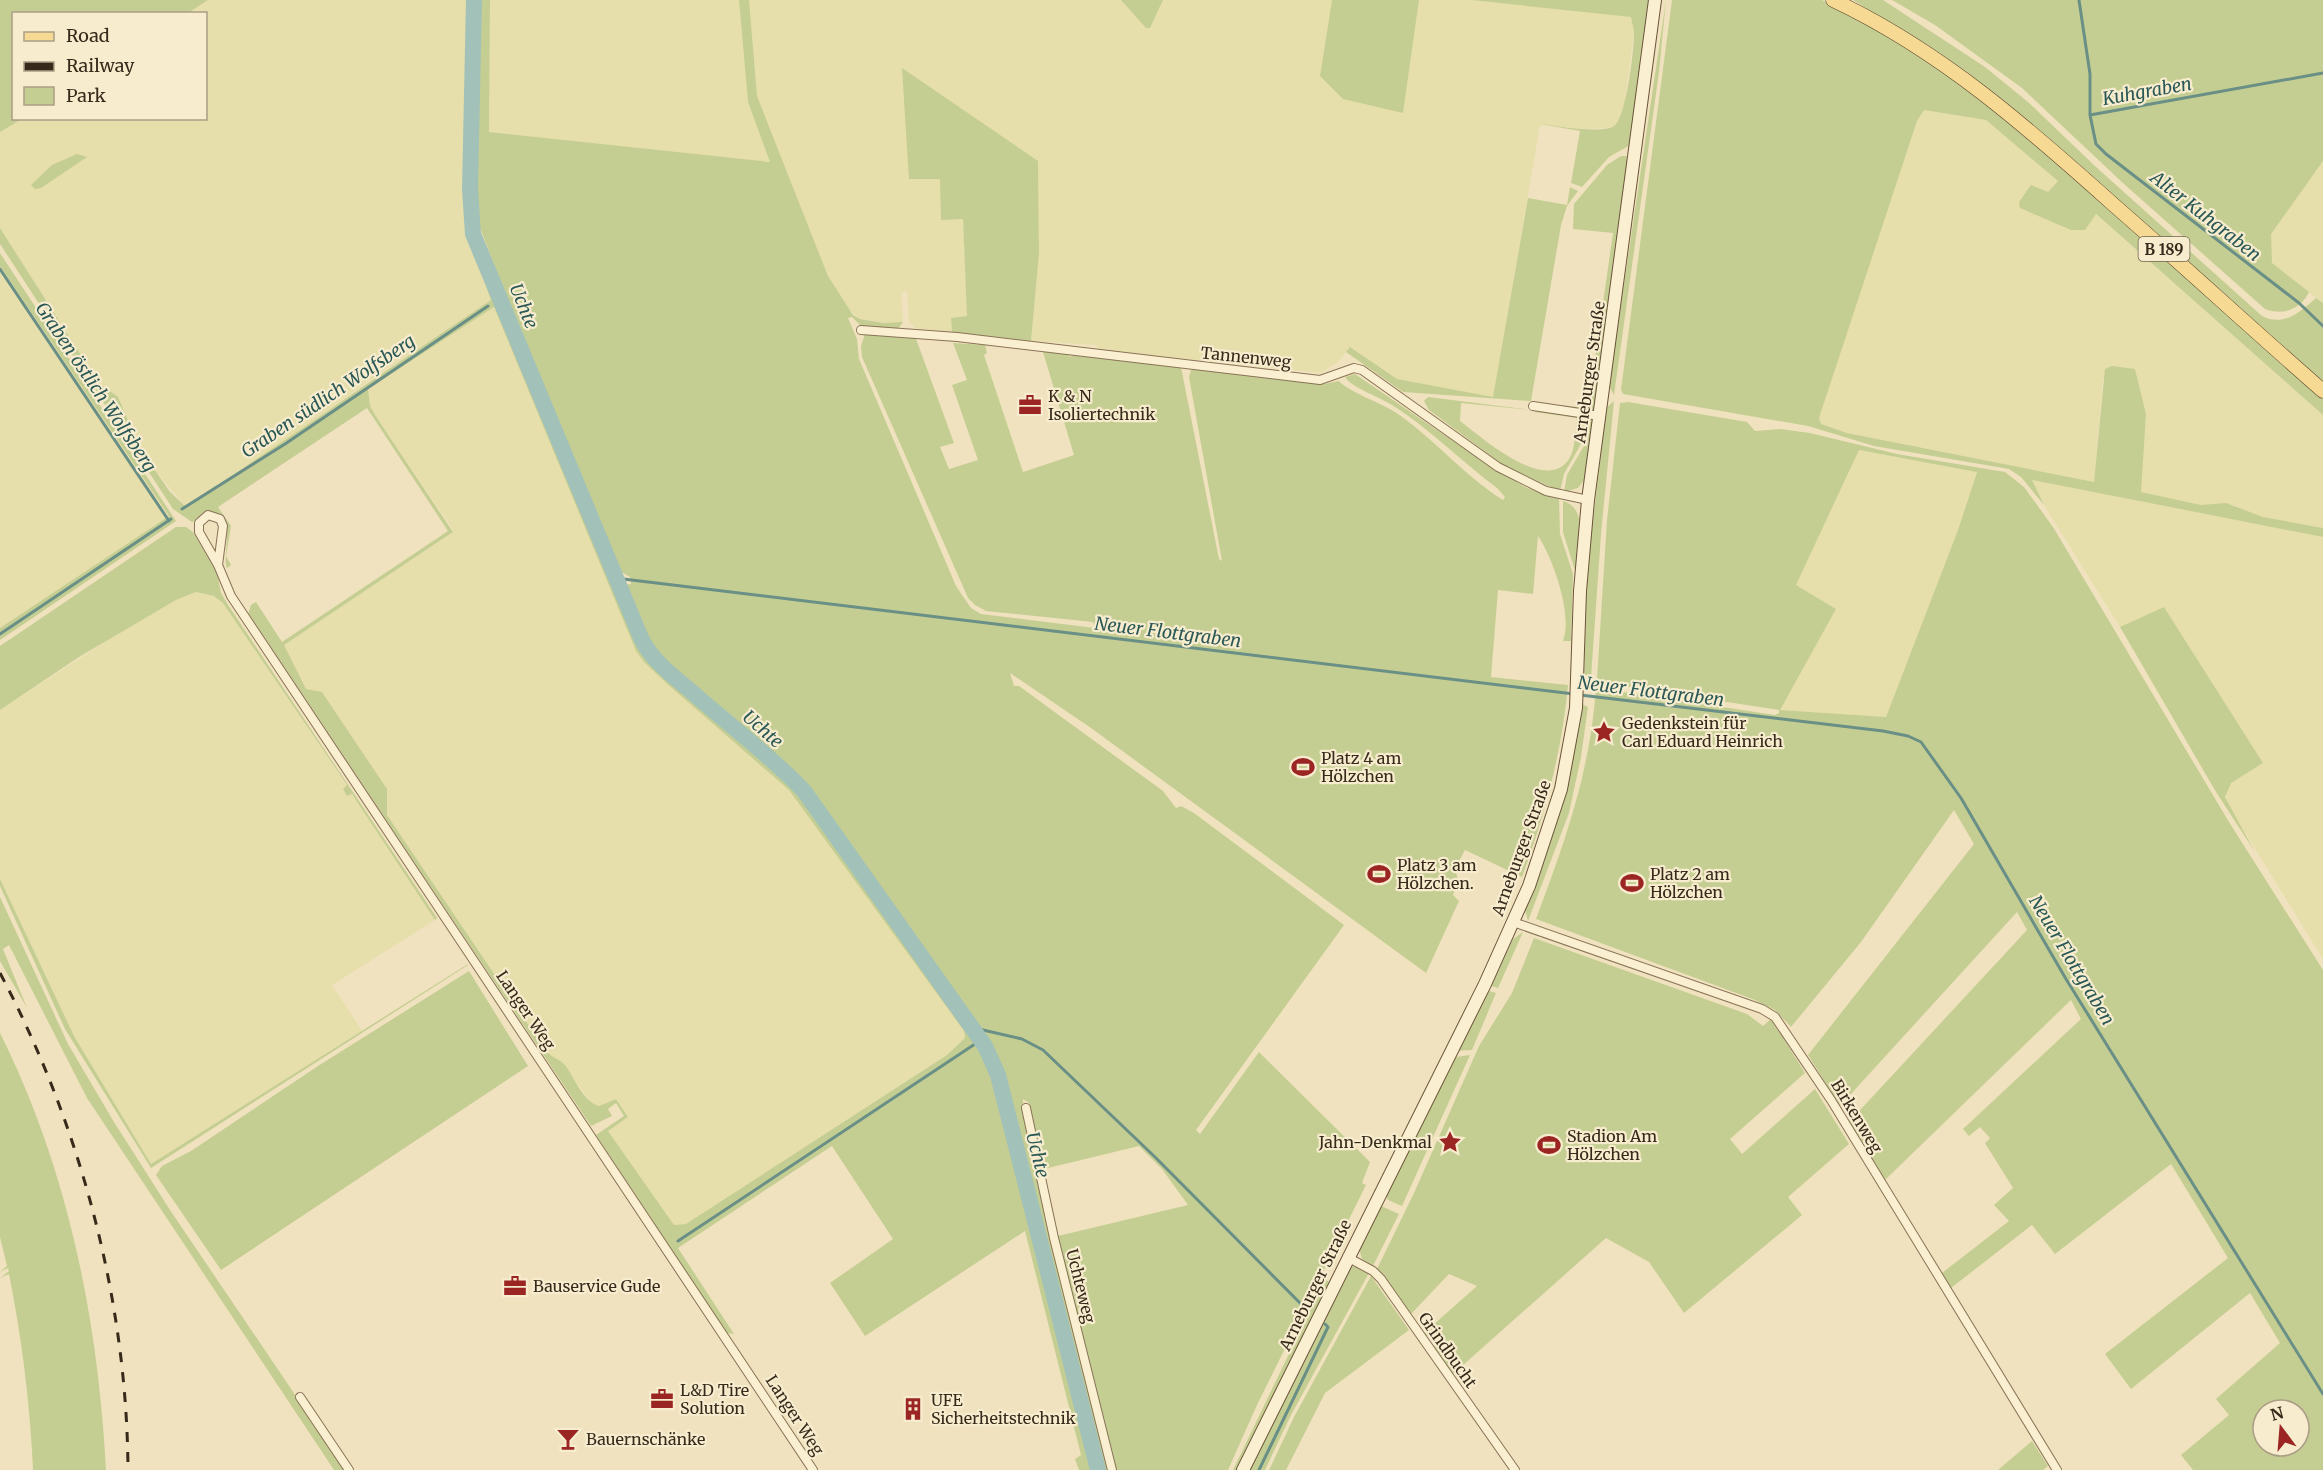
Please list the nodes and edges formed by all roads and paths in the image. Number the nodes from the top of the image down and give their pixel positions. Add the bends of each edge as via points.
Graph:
1 (1655, 0) edge
2 (1833, 0) edge
3 (861, 330) dead end
4 (2323, 391) edge
5 (1533, 406) dead end
6 (1600, 416) junction
7 (1588, 500) junction
8 (218, 565) junction
9 (1513, 922) junction
10 (1026, 1108) dead end
11 (1347, 1257) junction
12 (300, 1397) dead end
13 (349, 1470) edge
14 (813, 1470) edge
15 (1112, 1470) edge
16 (1243, 1470) edge
17 (1515, 1470) edge
18 (2057, 1470) edge

1 - 6 main road, Arneburger Straße
2 - 4 main road, B 189 via 1920,48 1985,93
3 - 7 street, Tannenweg via 1320,380 1354,368 1497,468 1546,491
5 - 6 street
6 - 7 main road, Arneburger Straße
7 - 9 main road, Arneburger Straße via 1576,708 1558,798
8 - 8 street, Langer Weg via 223,526 220,519 208,515 201,519 199,527
8 - 14 street, Langer Weg via 231,596
9 - 11 main road, Arneburger Straße
9 - 18 street, Birkenweg via 1775,1017 1831,1100
10 - 15 street, Uchteweg via 1059,1261
11 - 16 main road, Arneburger Straße
11 - 17 street, Grindbucht via 1381,1279
12 - 13 street

